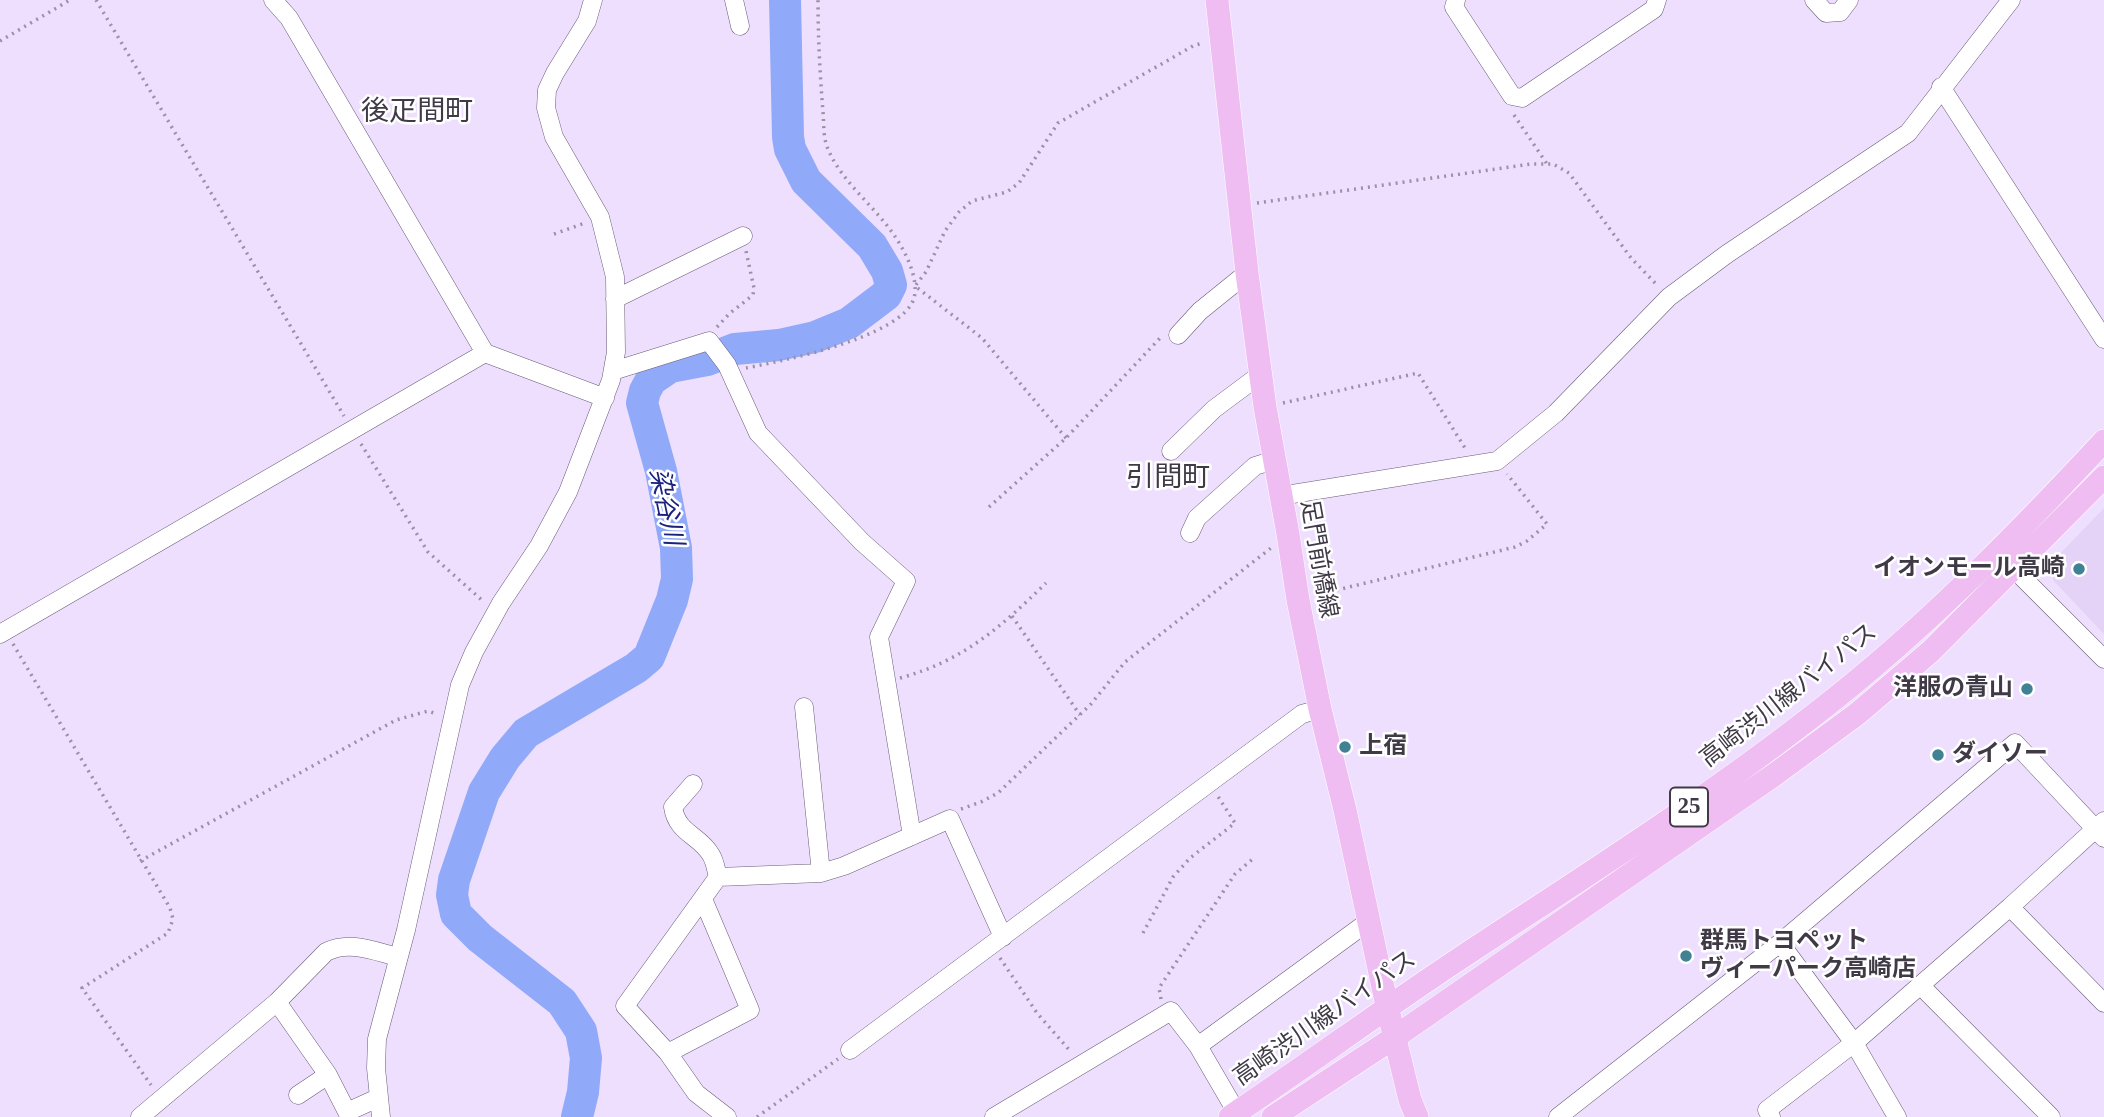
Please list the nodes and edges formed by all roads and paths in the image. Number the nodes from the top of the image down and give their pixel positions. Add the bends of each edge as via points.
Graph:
1 (70, 0) edge
2 (96, 0) edge
3 (273, 0) edge
4 (593, 0) edge
5 (734, 0) edge
6 (818, 0) edge
7 (1217, 0) edge
8 (1456, 0) edge
9 (1657, 0) edge
10 (1814, 0) edge
11 (1849, 0) edge
12 (2011, 0) edge
13 (740, 26) dead end
14 (1220, 37) junction
15 (0, 41) edge
16 (1941, 88) junction
17 (1514, 115) dead end
18 (1547, 164) junction
19 (1239, 206) junction
20 (600, 217) junction
21 (554, 234) dead end
22 (743, 236) joint
23 (1247, 273) junction
24 (915, 286) junction
25 (1669, 297) junction
26 (615, 299) junction
27 (1173, 333) joint
28 (2104, 339) edge
29 (709, 341) junction
30 (485, 353) junction
31 (727, 365) junction
32 (613, 371) junction
33 (1261, 374) junction
34 (605, 398) junction
35 (1265, 407) junction
36 (352, 430) junction
37 (1066, 438) junction
38 (2104, 441) edge
39 (1171, 452) dead end
40 (1274, 460) junction
41 (1497, 461) junction
42 (1476, 465) junction
43 (2104, 477) edge
44 (1280, 496) junction
45 (989, 507) dead end
46 (1190, 533) dead end
47 (1289, 534) junction
48 (1997, 552) junction
49 (2014, 569) junction
50 (1046, 583) dead end
51 (1298, 600) junction
52 (496, 612) junction
53 (1012, 615) junction
54 (3, 632) edge
55 (2104, 659) edge
56 (886, 682) junction
57 (804, 707) dead end
58 (1320, 709) junction
59 (1080, 715) junction
60 (453, 718) junction
61 (693, 784) dead end
62 (1209, 784) junction
63 (950, 819) junction
64 (2101, 829) edge
65 (912, 836) junction
66 (1254, 858) dead end
67 (140, 861) junction
68 (821, 873) junction
69 (718, 877) junction
70 (703, 899) junction
71 (2010, 907) junction
72 (1369, 920) junction
73 (1143, 933) dead end
74 (997, 941) junction
75 (1780, 943) junction
76 (398, 957) junction
77 (1921, 986) junction
78 (277, 1002) junction
79 (2104, 1003) edge
80 (1387, 1006) junction
81 (1171, 1012) junction
82 (1395, 1037) junction
83 (1854, 1043) junction
84 (1198, 1046) junction
85 (850, 1050) joint
86 (668, 1053) junction
87 (1081, 1065) junction
88 (328, 1075) junction
89 (298, 1095) dead end
90 (160, 1098) junction
91 (379, 1098) junction
92 (1233, 1115) edge
93 (1764, 1115) edge
94 (140, 1117) edge
95 (381, 1117) edge
96 (727, 1117) edge
97 (757, 1117) edge
98 (994, 1117) edge
99 (1273, 1117) edge
100 (1417, 1117) edge
101 (1558, 1117) edge
102 (1897, 1117) edge
103 (2051, 1117) edge

1 - 15 path
2 - 36 path
3 - 30 street via 289,18
4 - 20 street via 587,21 547,90 546,108 554,136
5 - 13 street
6 - 24 path via 826,146 835,164 895,236
7 - 14 main road, 足門前橋線
8 - 9 street via 1454,7 1512,96 1522,98 1654,9
10 - 11 street via 1826,13 1840,12
12 - 16 street
14 - 19 main road, 足門前橋線
14 - 24 path via 1193,46 1058,123 1019,183 972,201 959,212
16 - 25 street via 1908,132
16 - 28 street
17 - 18 path
18 - 19 path
18 - 25 path via 1569,173 1631,258
19 - 23 main road, 足門前橋線
20 - 21 path
20 - 26 street via 615,277
22 - 26 street
22 - 29 path via 753,296 729,314
23 - 27 street
23 - 33 main road, 足門前橋線
24 - 31 path via 913,300 900,316 872,334 778,362 745,368
24 - 37 path via 982,338
25 - 41 street via 1556,413
26 - 32 street
27 - 37 path
29 - 31 street
29 - 32 street
30 - 34 street
30 - 36 street
31 - 56 street via 758,433 906,582 879,637
32 - 34 street
33 - 35 main road, 足門前橋線
33 - 39 street via 1214,410
34 - 52 street via 568,492
35 - 40 main road, 足門前橋線
35 - 42 path via 1418,373
36 - 52 path via 428,552
36 - 54 street
37 - 45 path
38 - 48 main road, 高崎渋川線バイパス / 25
40 - 44 main road, 足門前橋線
40 - 46 street via 1255,466 1197,518
41 - 42 street
41 - 51 path via 1547,524 1527,541
42 - 44 street
43 - 49 main road, 高崎渋川線バイパス / 25
44 - 47 main road, 足門前橋線
47 - 51 main road, 足門前橋線
47 - 59 path via 1125,662
48 - 49 street
48 - 80 main road, 高崎渋川線バイパス / 25 via 1845,691 1760,757
49 - 55 street
49 - 82 main road, 高崎渋川線バイパス / 25 via 1931,651 1846,721
50 - 53 path
51 - 58 main road, 足門前橋線
52 - 60 street via 460,685
53 - 56 path via 953,659
53 - 59 path
54 - 67 path
56 - 65 street
57 - 68 street
58 - 62 street via 1303,714
58 - 72 main road, 足門前橋線
59 - 63 path via 998,793 953,811
60 - 67 path via 428,712 396,720
60 - 76 street
61 - 69 street via 673,807 674,818 711,853
62 - 73 path via 1236,823 1173,877
62 - 74 street
63 - 65 street
63 - 74 street
64 - 71 street
64 - 75 street via 2015,743
65 - 68 street
66 - 81 path via 1235,874 1159,988
67 - 90 path via 170,908 172,926 82,988
68 - 69 street
69 - 70 street
70 - 86 street via 625,1006
70 - 86 street via 750,1010
71 - 77 street
71 - 79 street
72 - 80 main road, 足門前橋線
72 - 84 street
74 - 85 street
74 - 87 path via 1037,1013
75 - 83 street
75 - 101 street
76 - 78 street via 358,947 335,947
76 - 91 street via 377,1039
77 - 83 street
77 - 103 street
78 - 88 street
78 - 90 street
80 - 82 main road, 足門前橋線
80 - 92 main road, 高崎渋川線バイパス / 25
81 - 84 street
81 - 87 street
82 - 99 main road, 高崎渋川線バイパス / 25
82 - 100 main road, 足門前橋線
83 - 93 street
83 - 102 street
84 - 92 street
85 - 97 path
86 - 96 street via 695,1093
87 - 98 street
88 - 89 street
88 - 91 street via 347,1112
90 - 94 street
91 - 95 street

